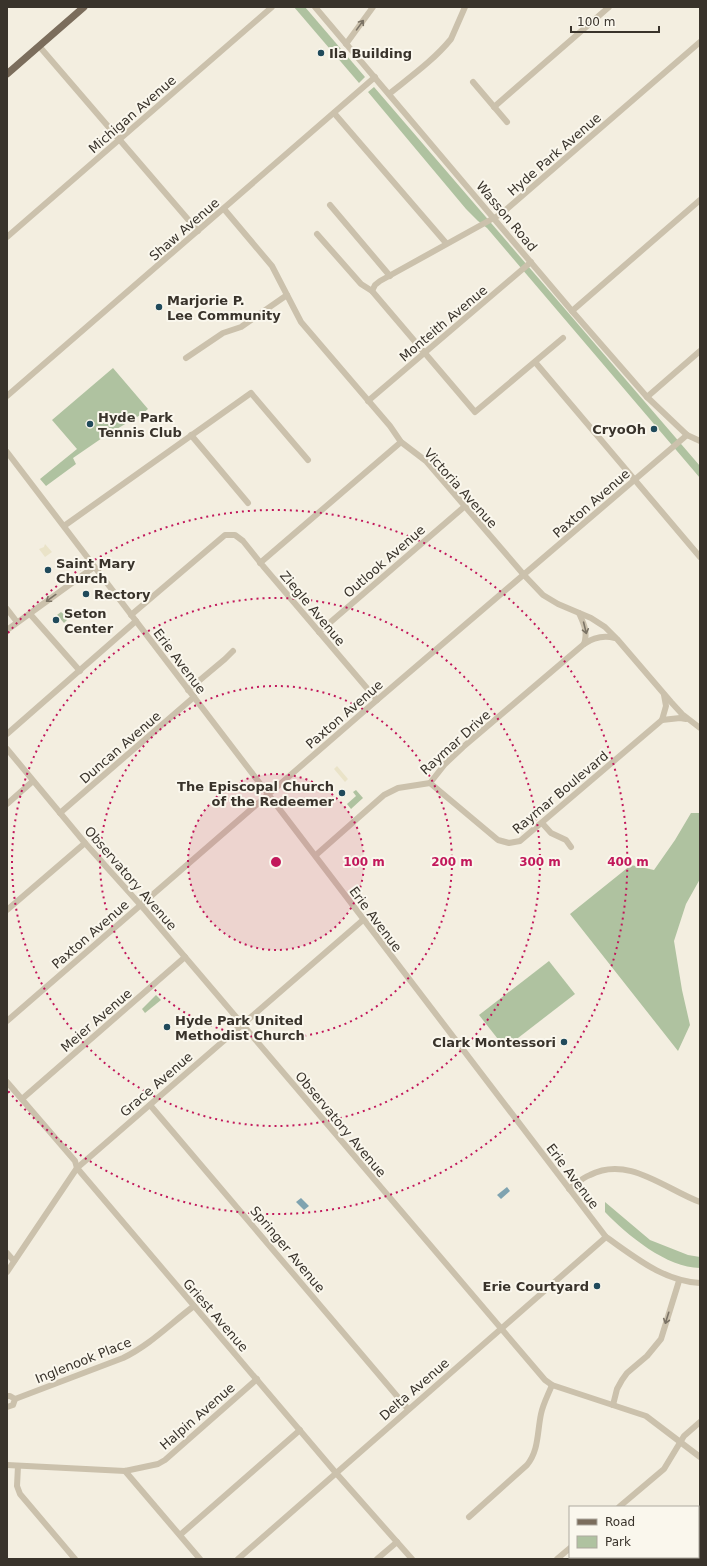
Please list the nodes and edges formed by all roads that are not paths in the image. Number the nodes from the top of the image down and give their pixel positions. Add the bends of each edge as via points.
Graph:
1 (84, 7) edge
2 (272, 7) edge
3 (315, 7) edge
4 (373, 7) edge
5 (465, 7) edge
6 (609, 7) edge
7 (700, 42) edge
8 (346, 44) junction
9 (39, 46) junction
10 (7, 74) edge
11 (375, 77) junction
12 (473, 82) dead end
13 (389, 94) junction
14 (494, 107) junction
15 (334, 113) junction
16 (507, 122) dead end
17 (119, 139) junction
18 (700, 200) edge
19 (330, 205) dead end
20 (224, 209) junction
21 (494, 218) junction
22 (198, 231) junction
23 (317, 234) dead end
24 (7, 237) edge
25 (446, 244) junction
26 (531, 262) junction
27 (390, 276) junction
28 (372, 291) junction
29 (287, 295) junction
30 (572, 311) junction
31 (563, 338) dead end
32 (700, 351) edge
33 (424, 353) junction
34 (186, 358) dead end
35 (535, 362) junction
36 (7, 396) edge
37 (647, 397) junction
38 (368, 401) junction
39 (191, 435) junction
40 (687, 435) junction
41 (700, 441) edge
42 (401, 442) junction
43 (7, 452) edge
44 (308, 460) dead end
45 (635, 479) junction
46 (248, 503) dead end
47 (464, 507) junction
48 (64, 526) junction
49 (700, 557) edge
50 (260, 563) junction
51 (94, 567) junction
52 (524, 576) junction
53 (7, 609) edge
54 (579, 613) junction
55 (30, 614) junction
56 (131, 615) junction
57 (17, 622) junction
58 (136, 622) junction
59 (7, 630) edge
60 (319, 632) junction
61 (617, 639) junction
62 (584, 644) junction
63 (234, 651) dead end
64 (80, 672) junction
65 (188, 690) junction
66 (664, 695) junction
67 (194, 697) junction
68 (377, 700) junction
69 (688, 719) junction
70 (662, 720) junction
71 (700, 728) edge
72 (7, 734) edge
73 (7, 749) edge
74 (33, 781) junction
75 (430, 783) junction
76 (269, 795) junction
77 (7, 804) edge
78 (60, 813) junction
79 (542, 823) junction
80 (85, 843) junction
81 (571, 847) dead end
82 (316, 855) junction
83 (140, 905) junction
84 (7, 910) edge
85 (363, 920) junction
86 (185, 957) junction
87 (7, 1021) edge
88 (242, 1025) junction
89 (7, 1082) edge
90 (22, 1099) junction
91 (150, 1105) junction
92 (77, 1168) junction
93 (569, 1189) junction
94 (700, 1202) edge
95 (606, 1237) junction
96 (7, 1253) edge
97 (14, 1261) junction
98 (7, 1272) edge
99 (679, 1281) junction
100 (700, 1283) edge
101 (194, 1306) junction
102 (501, 1329) junction
103 (256, 1379) junction
104 (552, 1385) junction
105 (7, 1396) edge
106 (15, 1399) junction
107 (613, 1405) junction
108 (7, 1407) edge
109 (408, 1409) junction
110 (700, 1422) edge
111 (300, 1430) junction
112 (680, 1441) junction
113 (700, 1457) edge
114 (7, 1465) edge
115 (18, 1466) junction
116 (125, 1471) junction
117 (336, 1473) junction
118 (620, 1506) edge
119 (469, 1517) dead end
120 (180, 1535) junction
121 (397, 1542) junction
122 (569, 1549) edge
123 (75, 1559) edge
124 (200, 1559) edge
125 (238, 1559) edge
126 (377, 1559) edge
127 (412, 1559) edge
128 (557, 1559) edge

1 - 9 main road
2 - 17 street, Michigan Avenue
3 - 8 street, Wasson Road
8 -> 4 street
5 - 13 street via 448,43
6 - 14 street
7 - 21 street, Hyde Park Avenue via 550,173
8 - 11 street, Wasson Road
9 - 10 main road
9 - 17 street
11 - 13 street, Wasson Road
11 - 15 street, Shaw Avenue
12 - 14 street
13 - 21 street, Wasson Road
14 - 16 street
15 - 20 street, Shaw Avenue
15 - 25 street
17 - 22 street
17 - 24 street, Michigan Avenue
18 - 30 street
19 - 27 street
20 - 22 street, Shaw Avenue
20 - 29 street, Victoria Avenue via 272,266
21 - 25 street, Hyde Park Avenue
21 - 26 street, Wasson Road
22 - 36 street, Shaw Avenue
23 - 28 street via 362,284
25 - 27 street, Hyde Park Avenue
26 - 30 street, Wasson Road
26 - 33 street, Monteith Avenue
27 - 28 street, Hyde Park Avenue via 375,285
28 - 33 street
29 - 34 street via 241,327 223,334
29 - 38 street, Victoria Avenue via 301,322
30 - 37 street, Wasson Road
31 - 35 street
32 - 37 street
33 - 35 street via 474,412
33 - 38 street, Monteith Avenue
35 - 45 street
37 - 40 street, Wasson Road
38 - 42 street, Victoria Avenue
39 - 44 street via 251,393
39 - 46 street
39 - 48 street
40 - 41 street
40 - 45 street, Paxton Avenue
42 - 47 street, Victoria Avenue via 426,461
42 - 50 street
43 - 48 street, Erie Avenue
45 - 49 street
45 - 52 street, Paxton Avenue
47 - 52 street, Victoria Avenue
47 - 60 street, Outlook Avenue
48 - 51 street, Erie Avenue
50 - 56 street, Ziegle Avenue via 239,537 225,535
50 - 60 street, Ziegle Avenue
51 -> 55 street
51 - 56 street, Erie Avenue
52 - 54 street, Victoria Avenue via 543,595
52 - 68 street, Paxton Avenue
53 - 57 street
54 - 61 street, Victoria Avenue via 595,621
54 -> 62 street via 586,627
55 - 57 street
55 - 64 street
56 - 58 street, Erie Avenue
57 - 59 street
58 - 64 street
58 - 65 street, Erie Avenue
60 - 68 street, Ziegle Avenue
61 - 62 street, Raymar Drive via 600,636
61 - 66 street, Victoria Avenue
62 - 75 street, Raymar Drive via 444,764
63 - 65 street
64 - 72 street
65 - 67 street, Erie Avenue
66 - 69 street, Victoria Avenue
66 - 70 street via 666,706
67 - 76 street, Erie Avenue
67 - 78 street, Duncan Avenue
68 - 76 street, Paxton Avenue
69 - 70 street
69 - 71 street, Victoria Avenue
70 - 79 street, Raymar Boulevard
73 - 74 street, Observatory Avenue
74 - 77 street
74 - 78 street, Observatory Avenue
75 - 79 street, Raymar Boulevard via 503,842 520,841
75 - 82 street, Raymar Drive via 398,788 384,795
76 - 82 street, Erie Avenue
76 - 83 street, Paxton Avenue
78 - 80 street, Observatory Avenue
79 - 81 street via 551,833 566,840
80 - 83 street, Observatory Avenue
80 - 84 street
82 - 85 street, Erie Avenue
83 - 86 street, Observatory Avenue
83 - 87 street, Paxton Avenue
85 - 88 street, Grace Avenue
85 - 93 street, Erie Avenue
86 - 88 street, Observatory Avenue
86 - 90 street, Meier Avenue
88 - 91 street, Grace Avenue
88 - 102 street, Observatory Avenue
89 - 90 street, Griest Avenue
90 - 92 street, Griest Avenue via 75,1161
91 - 92 street, Grace Avenue
91 - 109 street, Springer Avenue
92 - 97 street, Grace Avenue
92 - 101 street, Griest Avenue
93 - 94 street via 594,1173 607,1169 622,1169 641,1173
93 - 95 street, Erie Avenue
95 - 99 street, Erie Avenue via 652,1268
95 - 102 street, Delta Avenue
96 - 97 street
97 - 98 street, Grace Avenue
99 - 100 street, Erie Avenue
99 -> 107 street via 661,1339 622,1380
101 - 103 street, Griest Avenue
101 - 106 street, Inglenook Place via 158,1337 135,1352
102 - 104 street, Observatory Avenue
102 - 109 street, Delta Avenue
103 - 111 street, Griest Avenue
103 - 116 street, Halpin Avenue via 165,1460 158,1464
104 - 107 street, Observatory Avenue
104 - 119 street via 541,1413 537,1446 532,1458
105 - 106 street
106 - 108 street, Inglenook Place via 13,1405
107 - 112 street, Observatory Avenue via 646,1416
109 - 117 street, Delta Avenue
110 - 112 street
111 - 117 street, Griest Avenue
111 - 120 street
112 - 113 street, Observatory Avenue
112 - 118 street via 664,1469
114 - 115 street, Halpin Avenue
115 - 116 street, Halpin Avenue
115 - 123 street via 17,1486 20,1494
116 - 120 street
117 - 121 street, Griest Avenue
117 - 125 street, Delta Avenue
120 - 124 street
121 - 126 street
121 - 127 street, Griest Avenue
122 - 128 street

